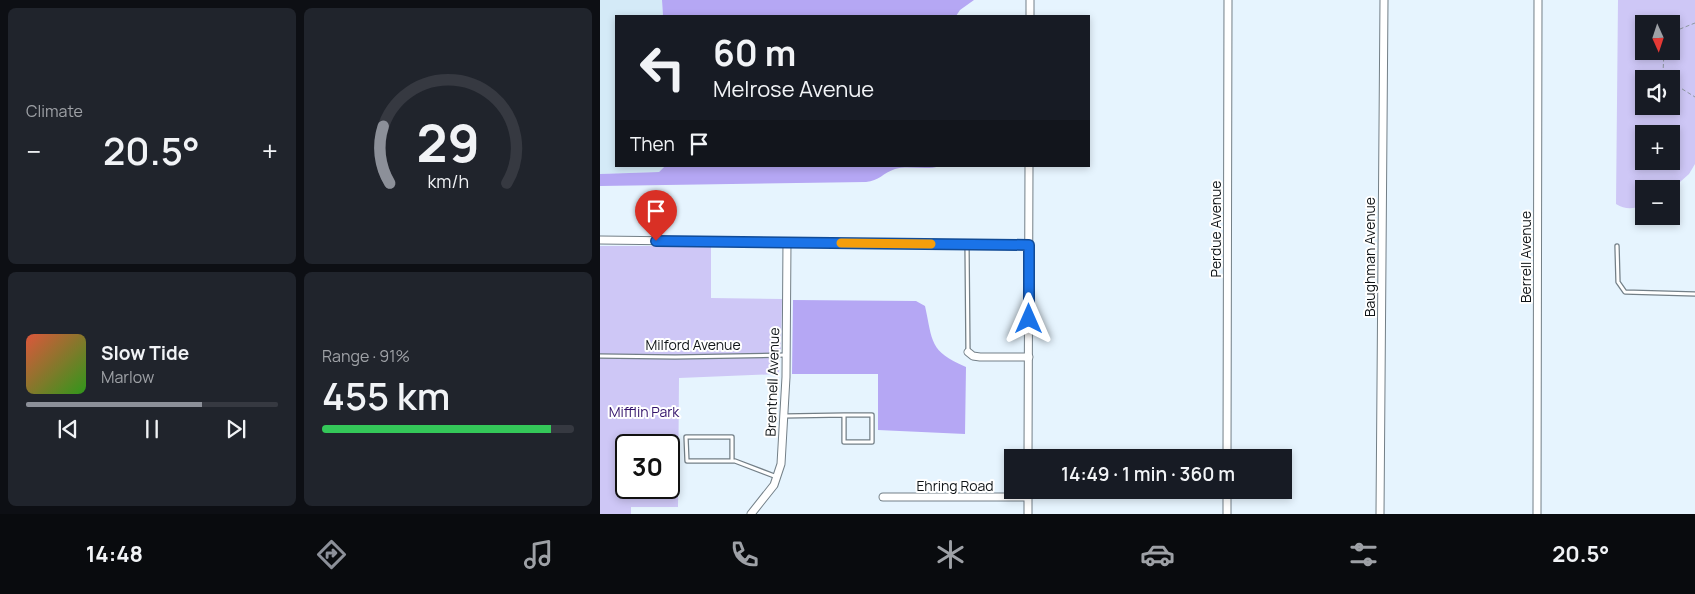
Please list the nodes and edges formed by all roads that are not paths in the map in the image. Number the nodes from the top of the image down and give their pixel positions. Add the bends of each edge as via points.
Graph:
1 (1030, 0) edge
2 (1228, 0) edge
3 (1384, 0) edge
4 (1538, 0) edge
5 (1030, 15) edge
6 (1029, 167) edge
7 (600, 240) edge
8 (787, 242) junction
9 (967, 244) junction
10 (1029, 245) junction
11 (1617, 246) dead end
12 (1695, 294) edge
13 (968, 352) joint
14 (786, 355) junction
15 (600, 356) edge
16 (1029, 357) junction
17 (784, 416) junction
18 (844, 416) junction
19 (1028, 449) edge
20 (1227, 449) edge
21 (732, 461) junction
22 (778, 477) junction
23 (1004, 494) edge
24 (883, 497) dead end
25 (1028, 499) edge
26 (1227, 499) edge
27 (751, 514) edge
28 (1028, 514) edge
29 (1227, 514) edge
30 (1380, 514) edge
31 (1537, 514) edge

1 - 5 street
2 - 20 street, Perdue Avenue
3 - 30 street, Baughman Avenue
4 - 31 street, Berrell Avenue
6 - 10 street
7 - 8 street
8 - 9 street
8 - 14 street, Brentnell Avenue
9 - 10 street
9 - 13 lane
10 - 16 street
11 - 12 lane via 1618,282 1626,292
13 - 16 street via 980,357
14 - 15 lane, Milford Avenue
14 - 17 street, Brentnell Avenue
16 - 19 street
17 - 18 lane
17 - 22 street, Brentnell Avenue
18 - 18 lane via 844,442 872,442 872,415
21 - 21 lane via 687,462 686,437 732,437
21 - 22 lane
22 - 27 street, Brentnell Avenue
23 - 24 street, Ehring Road
25 - 28 street
26 - 29 street

